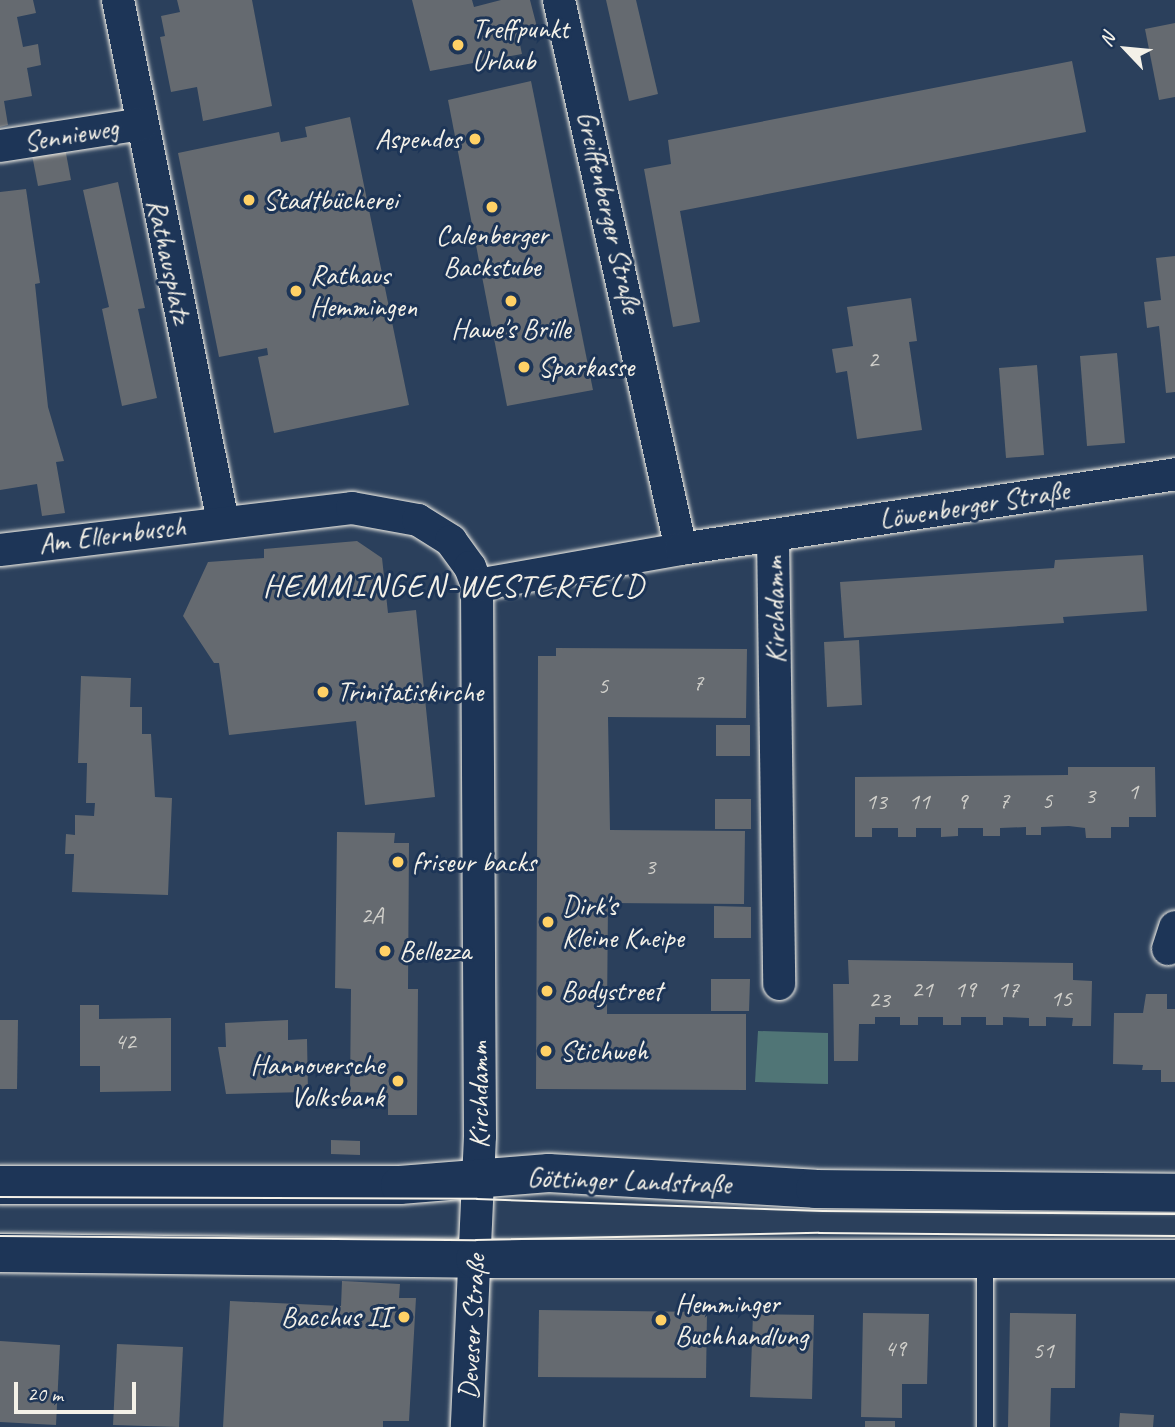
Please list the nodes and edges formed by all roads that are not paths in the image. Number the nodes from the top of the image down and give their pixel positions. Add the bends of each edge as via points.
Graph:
1 (118, 0) edge
2 (559, 0) edge
3 (142, 124) junction
4 (0, 146) edge
5 (1175, 474) edge
6 (223, 522) junction
7 (773, 536) junction
8 (681, 549) junction
9 (0, 550) edge
10 (477, 584) junction
11 (779, 985) dead end
12 (478, 1181) junction
13 (0, 1185) edge
14 (1175, 1193) edge
15 (476, 1243) junction
16 (0, 1254) edge
17 (985, 1257) junction
18 (1175, 1259) edge
19 (467, 1427) edge
20 (985, 1427) edge

1 - 3 street, Rathausplatz
2 - 8 street, Greiffenberger Straße
3 - 4 street, Sennieweg
3 - 6 street, Rathausplatz
5 - 7 street, Löwenberger Straße
6 - 9 street, Am Ellernbusch
6 - 10 street via 352,508 418,520 451,541
7 - 8 street, Kirchdamm
7 - 11 street, Kirchdamm
8 - 10 street, Kirchdamm
10 - 12 street, Kirchdamm
12 - 13 street, Göttinger Landstraße via 312,1186
12 - 14 street, Göttinger Landstraße via 549,1174 815,1189
12 - 15 street, Kirchdamm
15 - 16 street
15 - 17 street
15 - 19 street, Deveser Straße
17 - 18 street
17 - 20 lane

